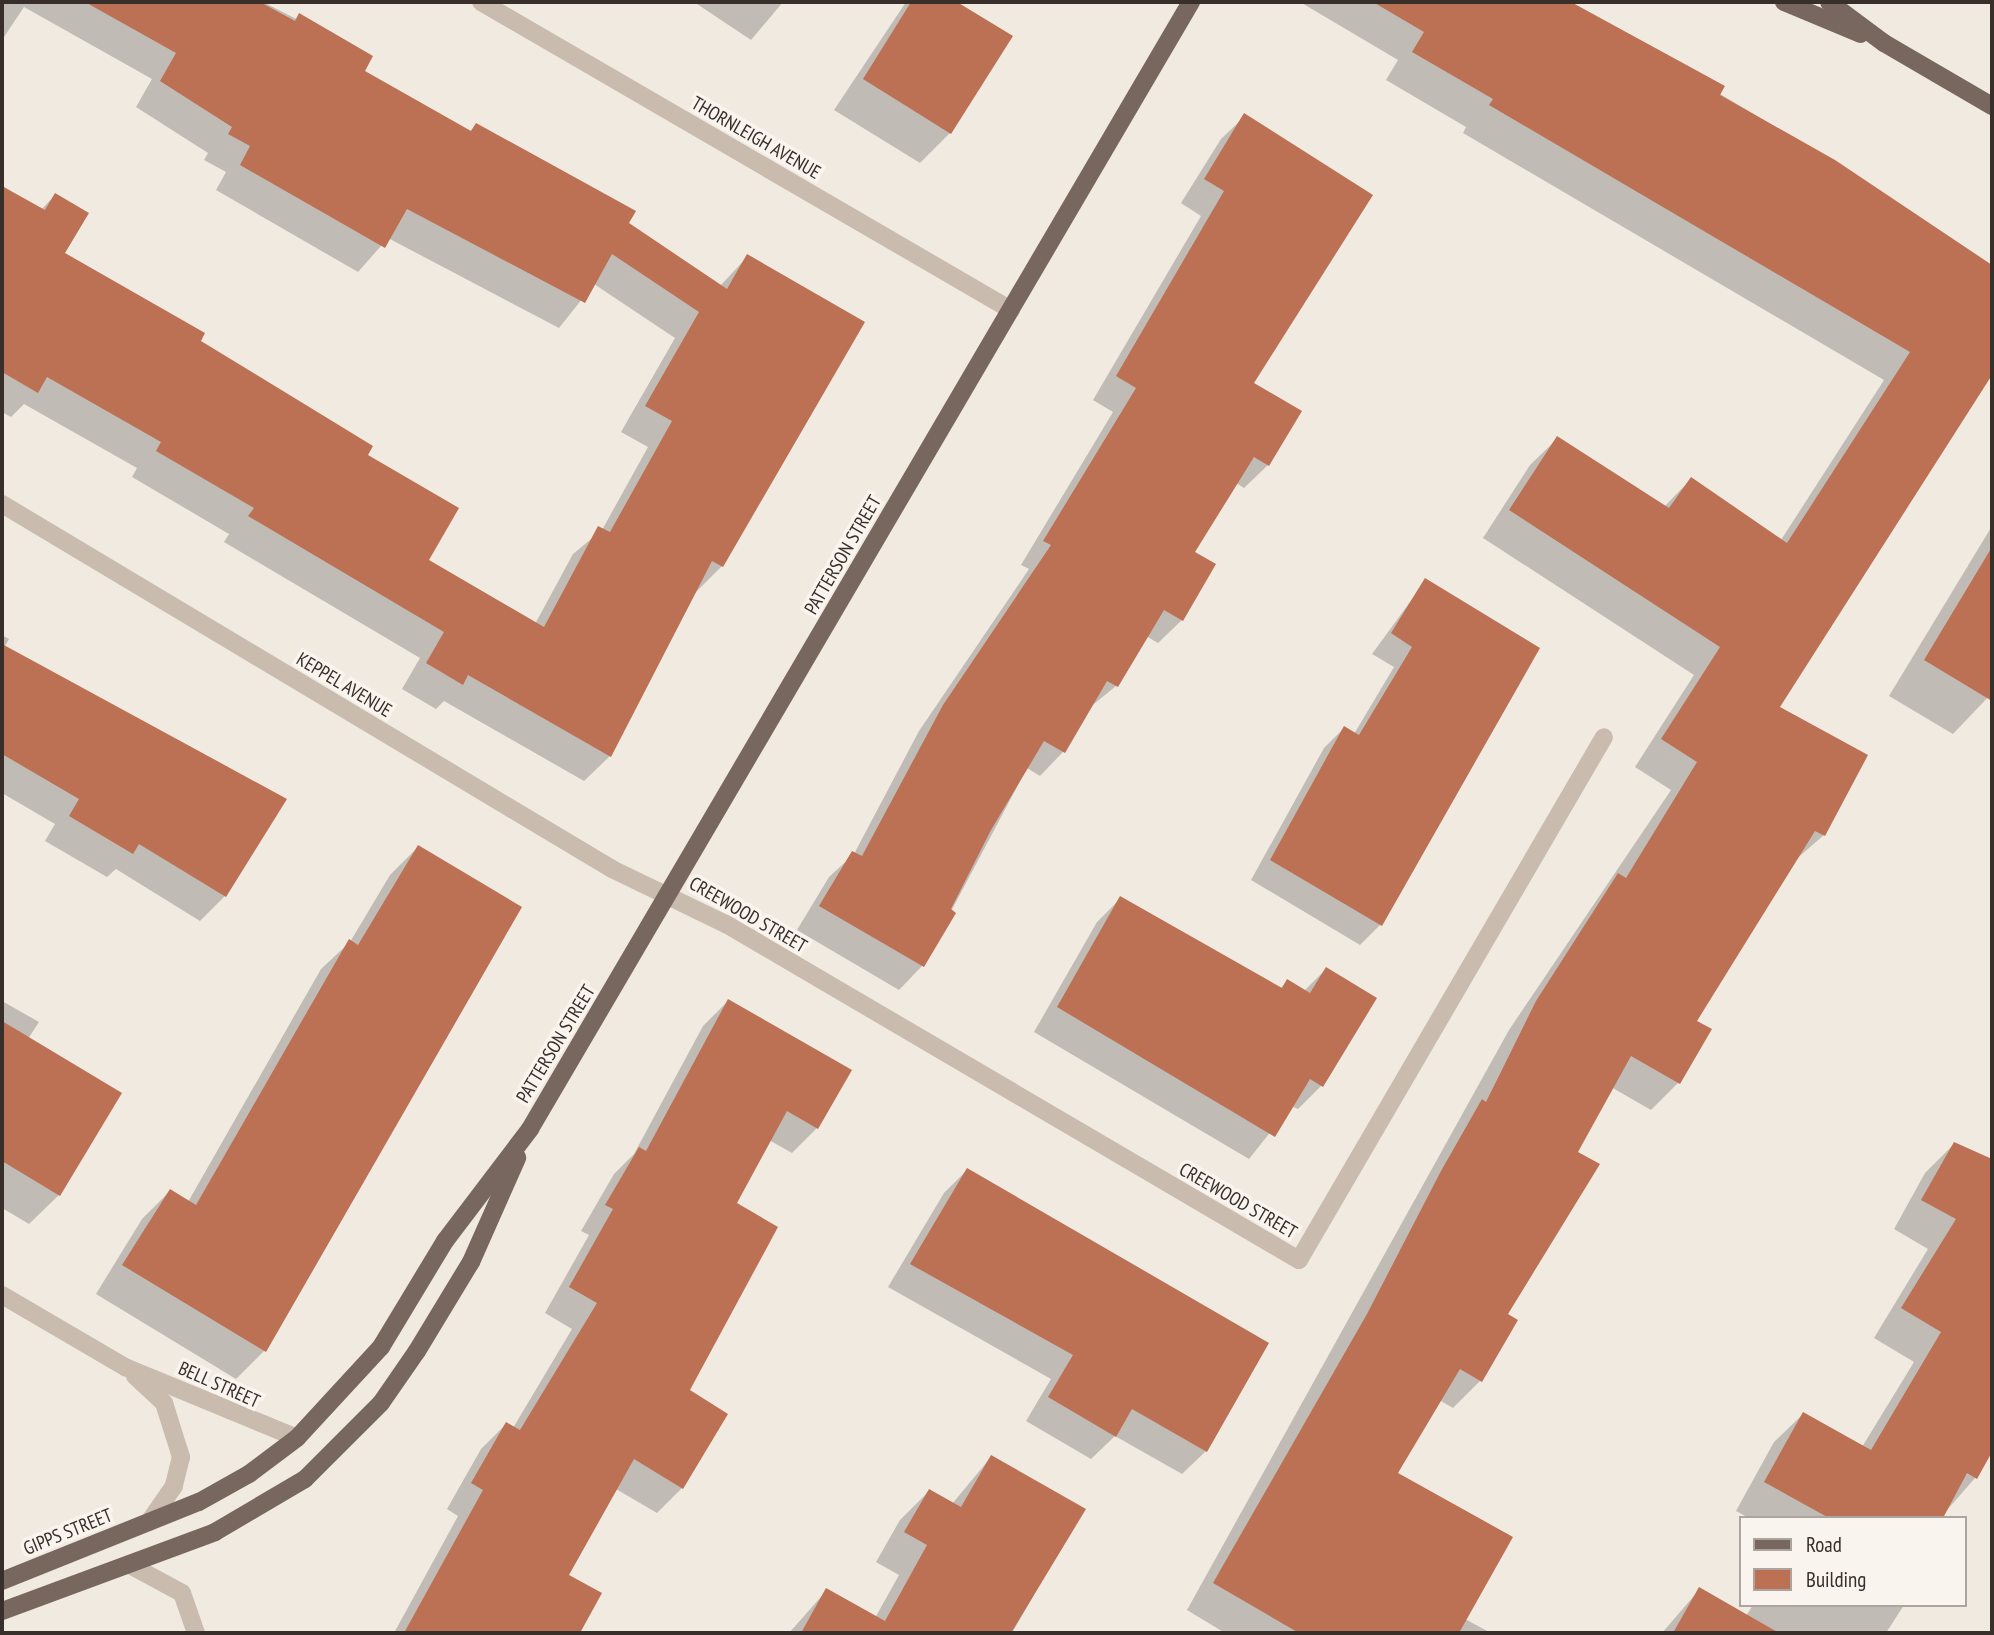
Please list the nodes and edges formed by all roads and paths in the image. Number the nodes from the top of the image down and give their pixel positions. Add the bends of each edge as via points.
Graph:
1 (481, 2) edge
2 (1191, 2) edge
3 (1784, 2) edge
4 (1829, 2) edge
5 (1884, 43) junction
6 (1992, 106) edge
7 (1011, 310) junction
8 (2, 504) edge
9 (1604, 737) dead end
10 (669, 893) junction
11 (530, 1129) junction
12 (2, 1295) edge
13 (125, 1367) junction
14 (298, 1438) junction
15 (149, 1522) junction
16 (130, 1565) junction
17 (2, 1581) edge
18 (2, 1611) edge
19 (196, 1633) edge

1 - 7 street, THORNLEIGH AVENUE
2 - 7 main road, PATTERSON STREET
3 - 5 main road
4 - 5 main road
5 - 6 main road
7 - 10 main road, PATTERSON STREET
8 - 10 street, KEPPEL AVENUE via 612,869
9 - 10 street, CREEWOOD STREET via 1299,1261
10 - 11 main road, PATTERSON STREET
11 - 14 main road, PATTERSON STREET via 445,1241 381,1347
11 - 16 main road, PATTERSON STREET via 471,1262 417,1351 346,1442 265,1506
12 - 13 street, BELL STREET
13 - 14 street, BELL STREET
13 - 15 street, BELL STREET via 164,1403 181,1457 174,1486
14 - 15 main road, PATTERSON STREET via 249,1474
15 - 17 main road, GIPPS STREET
16 - 18 main road
16 - 19 street via 182,1593

